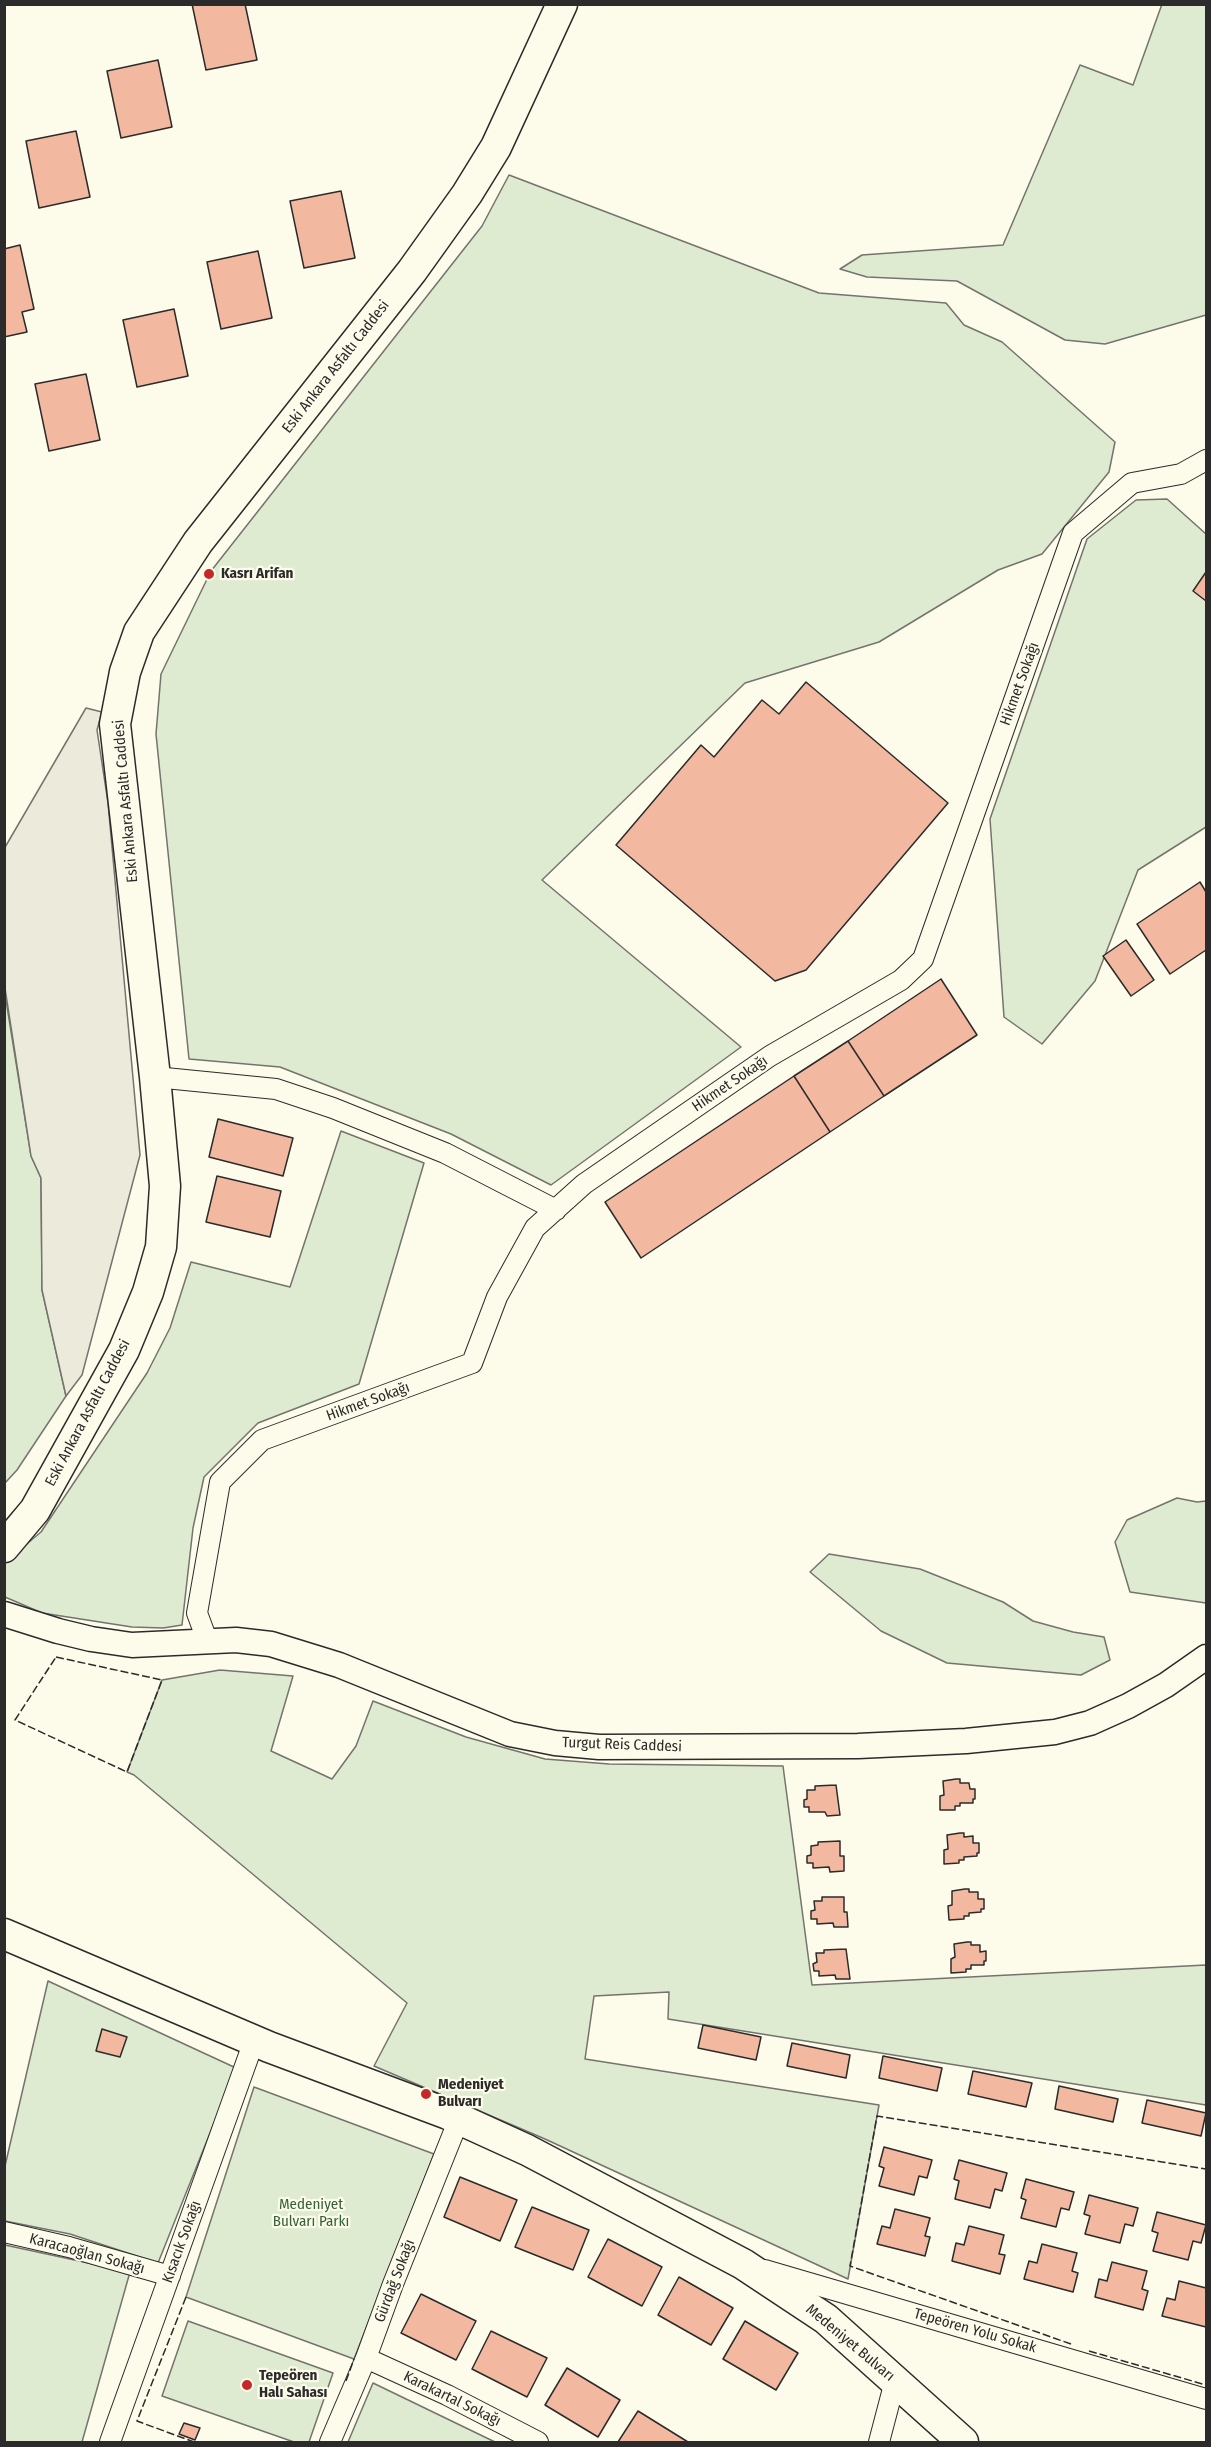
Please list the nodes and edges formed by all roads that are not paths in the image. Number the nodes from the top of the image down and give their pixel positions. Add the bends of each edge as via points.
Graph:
1 (562, 4) edge
2 (1206, 460) edge
3 (155, 1077) junction
4 (556, 1210) junction
5 (93, 1408) junction
6 (4, 1517) edge
7 (4, 1547) edge
8 (4, 1614) edge
9 (207, 1640) junction
10 (1206, 1658) edge
11 (4, 1934) edge
12 (254, 2041) junction
13 (459, 2119) junction
14 (4, 2232) edge
15 (743, 2264) junction
16 (170, 2276) junction
17 (366, 2358) junction
18 (895, 2381) junction
19 (1206, 2399) edge
20 (111, 2442) edge
21 (330, 2442) edge
22 (538, 2442) edge
23 (879, 2442) edge
24 (963, 2442) edge

1 - 3 main road, Eski Ankara Asfaltı Caddesi via 496,147 467,194 412,272 198,542 139,632 125,672 115,723
2 - 4 street, Hikmet Sokağı via 1182,474 1132,483 1073,533 922,959 901,980 770,1056 584,1184
3 - 4 street via 284,1092 333,1108 445,1153
3 - 5 main road, Eski Ankara Asfaltı Caddesi via 165,1186 161,1247 124,1350
4 - 9 street, Hikmet Sokağı via 535,1228 496,1297 472,1364 262,1440 220,1482 197,1614
5 - 6 main road
5 - 7 main road, Eski Ankara Asfaltı Caddesi via 36,1510
8 - 9 street, Turgut Reis Caddesi via 92,1639 132,1644
9 - 10 street, Turgut Reis Caddesi via 271,1644 302,1652 510,1734 599,1747 858,1746 1055,1732 1090,1723 1128,1706
11 - 12 main road, Medeniyet Bulvarı
12 - 13 main road, Medeniyet Bulvarı
12 - 16 street, Kısacık Sokağı
13 - 15 main road, Medeniyet Bulvarı via 527,2150
13 - 17 street, Gürdağ Sokağı
14 - 16 street, Karacaoğlan Sokağı
15 - 18 main road, Medeniyet Bulvarı via 826,2319
15 - 19 street, Tepeören Yolu Sokak
16 - 20 street, Kısacık Sokağı
17 - 21 street, Gürdağ Sokağı
17 - 22 street, Karakartal Sokağı
18 - 23 street
18 - 24 main road, Medeniyet Bulvarı

